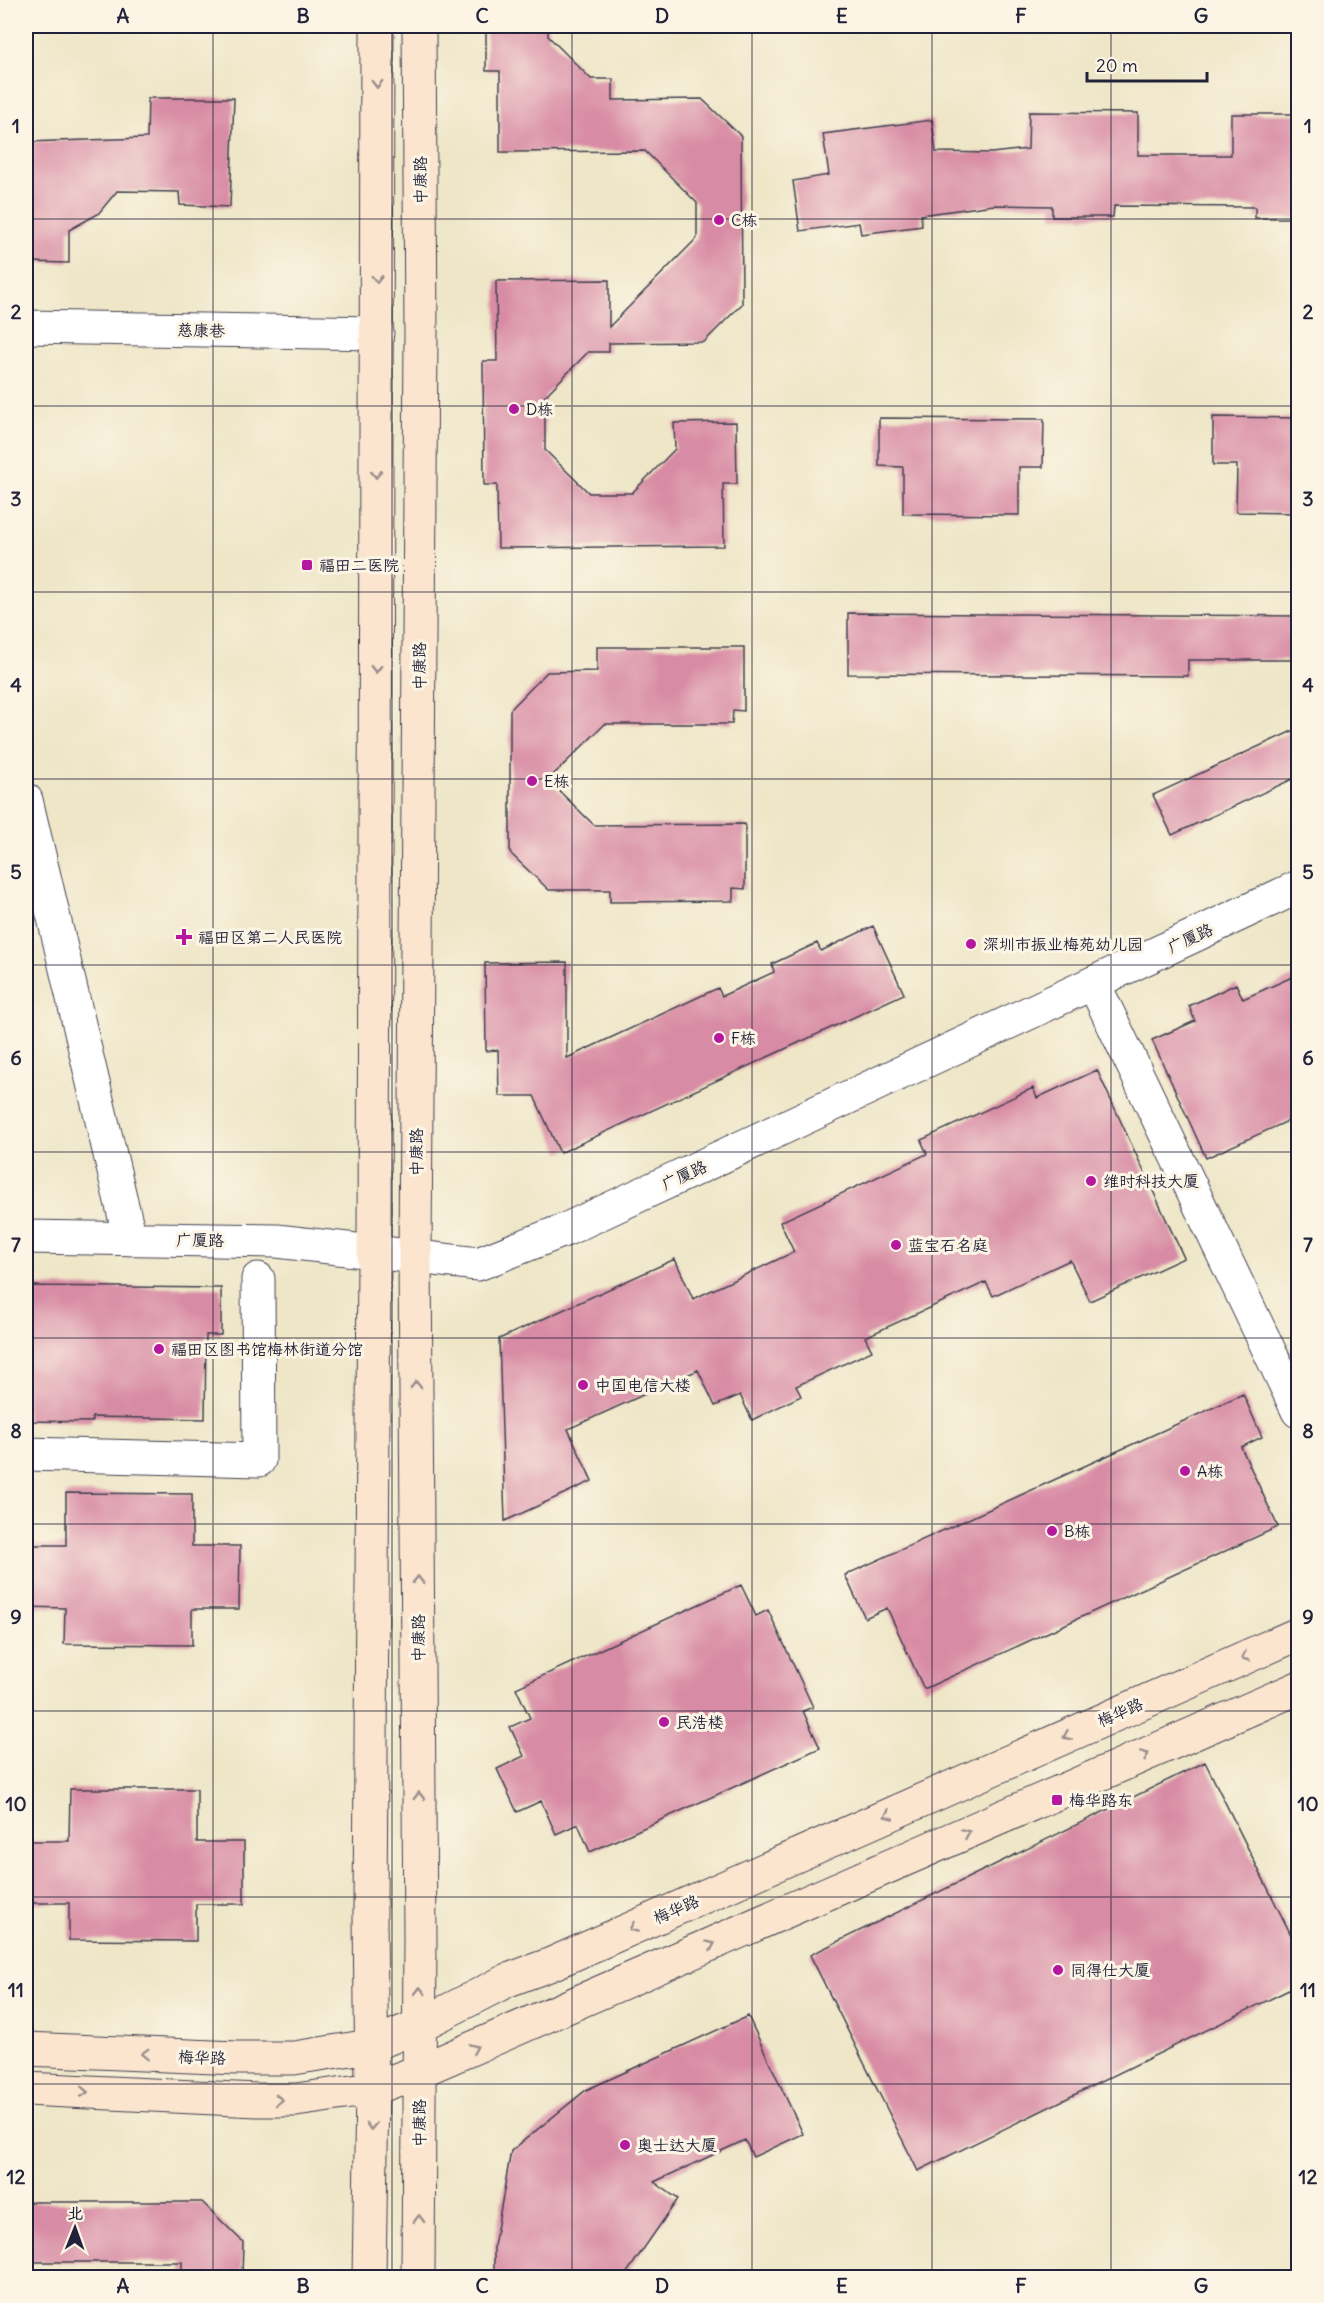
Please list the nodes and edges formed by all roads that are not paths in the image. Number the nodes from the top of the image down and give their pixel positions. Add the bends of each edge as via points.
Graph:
1 (377, 26) edge
2 (419, 26) edge
3 (26, 327) edge
4 (377, 333) junction
5 (26, 800) edge
6 (1299, 887) edge
7 (1094, 984) junction
8 (26, 1237) edge
9 (130, 1239) junction
10 (374, 1251) junction
11 (415, 1257) junction
12 (258, 1279) dead end
13 (1299, 1411) edge
14 (26, 1454) edge
15 (1299, 1634) edge
16 (1299, 1688) edge
17 (420, 2025) junction
18 (370, 2046) junction
19 (26, 2049) edge
20 (420, 2071) junction
21 (26, 2088) edge
22 (372, 2089) junction
23 (369, 2277) edge
24 (418, 2277) edge

1 -> 4 main road
2 - 11 main road, 中康路 via 422,332
3 - 4 street, 慈康巷
4 -> 10 main road
5 - 9 street
6 - 7 street, 广厦路
7 - 11 street, 广厦路 via 524,1247 478,1264
7 - 13 street
8 - 9 street, 广厦路
9 - 10 street, 广厦路 via 277,1240
10 - 11 street, 广厦路
10 - 18 main road
17 -> 11 main road, 中康路
12 - 14 street via 259,1460
15 -> 17 main road, 梅华路 via 508,1980
20 -> 16 main road
17 - 18 main road, 梅华路
17 - 20 main road, 中康路
18 -> 19 main road, 梅华路 via 283,2058
18 - 22 main road
20 - 22 main road
24 -> 20 main road, 中康路
21 -> 22 main road via 257,2100 296,2100
22 -> 23 main road

